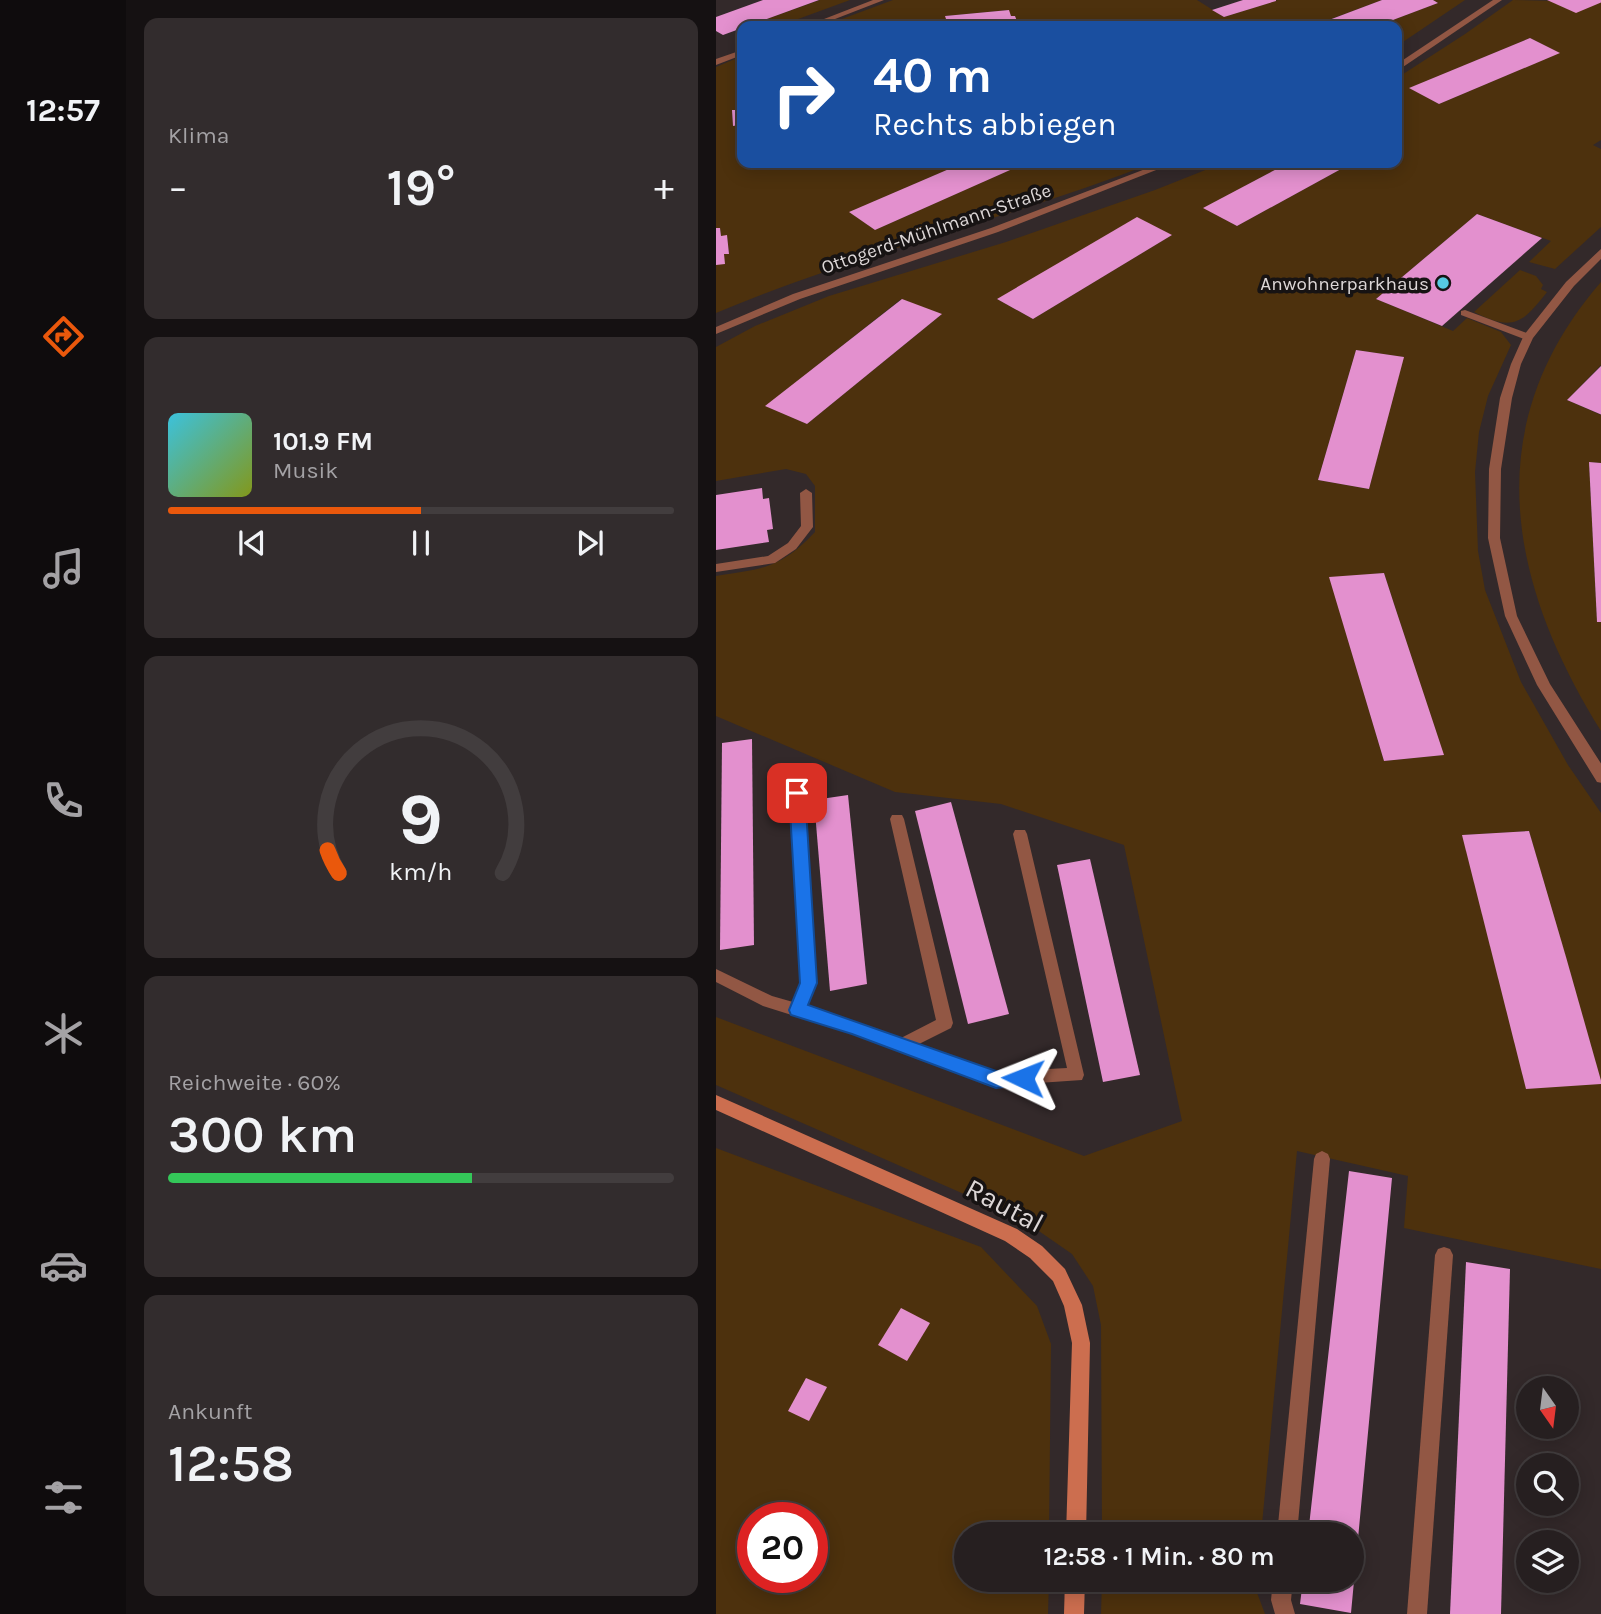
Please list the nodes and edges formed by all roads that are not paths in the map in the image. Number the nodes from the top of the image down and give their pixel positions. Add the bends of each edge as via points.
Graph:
1 (880, 0) edge
2 (1498, 0) edge
3 (823, 21) edge
4 (737, 54) edge
5 (716, 62) edge
6 (1402, 65) edge
7 (1156, 168) edge
8 (1601, 251) edge
9 (1465, 313) dead end
10 (716, 331) edge
11 (1528, 337) junction
12 (806, 493) dead end
13 (716, 568) edge
14 (1601, 778) edge
15 (797, 793) dead end
16 (897, 819) dead end
17 (1020, 834) dead end
18 (716, 975) edge
19 (798, 1010) junction
20 (902, 1045) junction
21 (716, 1102) edge
22 (1322, 1159) dead end
23 (1444, 1255) dead end
24 (1076, 1522) edge
25 (1288, 1522) edge
26 (1075, 1592) edge
27 (1282, 1592) edge
28 (1074, 1614) edge
29 (1285, 1614) edge
30 (1417, 1614) edge

1 - 3 street
2 - 6 street
4 - 5 street
7 - 10 street, Ottogerd-Mühlmann-Straße via 937,250 818,287
8 - 11 street
9 - 11 street
11 - 14 street via 1506,398 1495,469 1494,538 1511,616 1544,685
12 - 13 street via 807,527 792,546 771,560
15 - 19 street via 808,983
16 - 20 street via 945,1023
17 - 20 street via 1076,1076 996,1080
18 - 19 street
19 - 20 street
21 - 24 street, Rautal via 1011,1235 1060,1275 1073,1305 1081,1343
22 - 25 street
23 - 30 street
26 - 28 street
27 - 29 street

